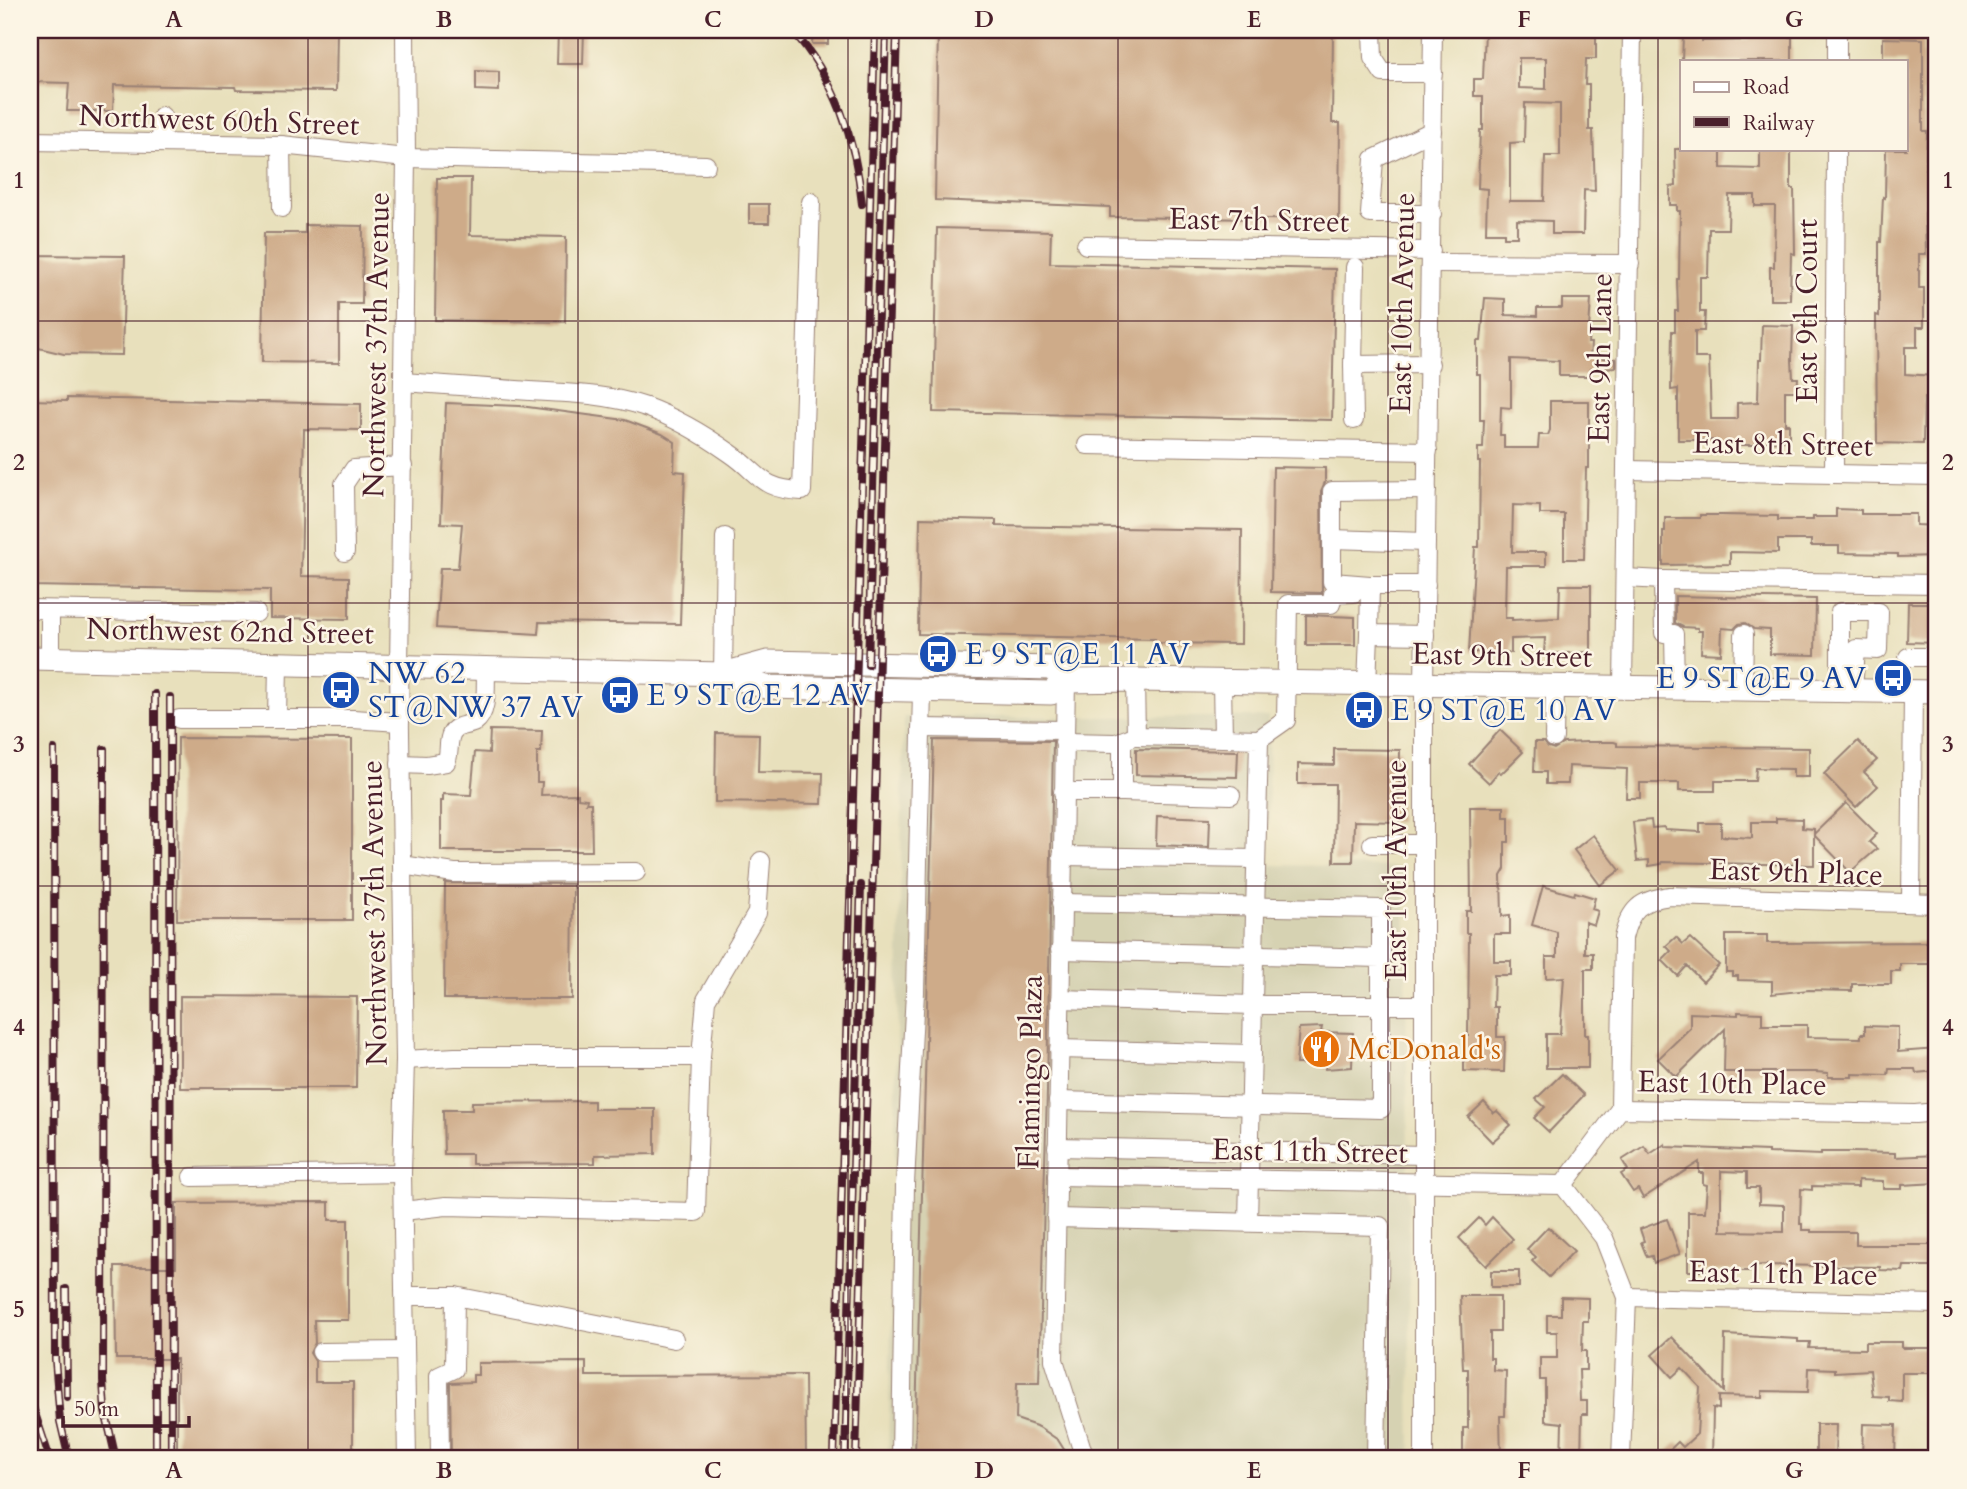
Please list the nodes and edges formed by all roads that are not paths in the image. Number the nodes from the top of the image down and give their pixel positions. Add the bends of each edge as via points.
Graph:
1 (405, 30) edge
2 (1372, 30) edge
3 (1433, 30) edge
4 (1632, 30) edge
5 (1838, 30) edge
6 (1837, 60) edge
7 (1433, 73) junction
8 (162, 116) dead end
9 (1432, 131) junction
10 (30, 141) edge
11 (161, 144) junction
12 (281, 145) junction
13 (1836, 150) edge
14 (406, 158) junction
15 (706, 165) dead end
16 (811, 202) dead end
17 (282, 208) dead end
18 (1432, 214) junction
19 (1086, 245) dead end
20 (1431, 257) junction
21 (1630, 264) junction
22 (1355, 267) dead end
23 (1430, 364) junction
24 (1353, 365) junction
25 (403, 382) junction
26 (1354, 420) dead end
27 (1087, 445) dead end
28 (1428, 451) junction
29 (403, 466) junction
30 (1627, 470) junction
31 (1834, 473) junction
32 (1937, 475) edge
33 (1427, 491) junction
34 (725, 537) dead end
35 (1332, 539) junction
36 (1426, 542) junction
37 (345, 552) dead end
38 (1625, 578) junction
39 (1663, 580) junction
40 (1426, 584) junction
41 (1937, 584) edge
42 (1370, 589) junction
43 (1918, 590) dead end
44 (1937, 590) edge
45 (30, 609) edge
46 (50, 610) junction
47 (256, 613) dead end
48 (1369, 634) junction
49 (1744, 634) dead end
50 (1425, 635) junction
51 (1908, 657) dead end
52 (1937, 657) edge
53 (40, 658) edge
54 (278, 664) junction
55 (857, 665) joint
56 (399, 667) junction
57 (486, 669) junction
58 (723, 674) junction
59 (1135, 680) junction
60 (1066, 681) junction
61 (1222, 682) junction
62 (1287, 683) junction
63 (1367, 684) junction
64 (1424, 685) junction
65 (1555, 687) junction
66 (1623, 687) junction
67 (1675, 688) junction
68 (856, 689) joint
69 (1743, 689) junction
70 (922, 691) junction
71 (1913, 691) junction
72 (1937, 692) edge
73 (179, 719) dead end
74 (277, 719) junction
75 (400, 722) junction
76 (921, 728) junction
77 (1064, 736) junction
78 (1129, 738) junction
79 (1223, 738) junction
80 (1554, 738) dead end
81 (1259, 739) junction
82 (400, 764) junction
83 (1063, 792) junction
84 (1122, 792) junction
85 (1231, 795) dead end
86 (1372, 844) dead end
87 (1424, 844) junction
88 (1062, 856) junction
89 (1256, 859) junction
90 (761, 861) dead end
91 (402, 865) junction
92 (636, 872) dead end
93 (1061, 903) junction
94 (1911, 903) junction
95 (1937, 904) edge
96 (1257, 906) junction
97 (1060, 950) junction
98 (1256, 955) junction
99 (1381, 957) junction
100 (1060, 999) junction
101 (1253, 1005) junction
102 (1381, 1005) junction
103 (1423, 1005) junction
104 (1059, 1049) junction
105 (1252, 1054) junction
106 (701, 1057) junction
107 (405, 1060) junction
108 (1058, 1101) junction
109 (1251, 1106) junction
110 (1620, 1109) junction
111 (1937, 1112) edge
112 (1057, 1147) junction
113 (1250, 1152) junction
114 (1423, 1155) junction
115 (401, 1173) junction
116 (1057, 1176) junction
117 (191, 1177) dead end
118 (1250, 1178) junction
119 (1423, 1181) junction
120 (1563, 1185) junction
121 (403, 1211) junction
122 (1056, 1217) junction
123 (1248, 1222) junction
124 (405, 1296) junction
125 (456, 1296) junction
126 (1627, 1297) junction
127 (1937, 1304) edge
128 (674, 1339) dead end
129 (405, 1351) junction
130 (321, 1352) dead end
131 (407, 1459) edge
132 (440, 1459) edge
133 (901, 1459) edge
134 (1085, 1459) edge
135 (1376, 1459) edge
136 (1424, 1459) edge
137 (1620, 1459) edge

1 - 14 street, Northwest 37th Avenue
2 - 7 street via 1373,58 1383,73
3 - 7 street, East 10th Avenue
4 - 21 street, East 9th Lane
5 - 6 street
7 - 9 street, East 10th Avenue
8 - 11 street
9 - 18 street, East 10th Avenue
9 - 18 street via 1374,159 1370,214
10 - 11 street, Northwest 60th Street
11 - 12 street, Northwest 60th Street
12 - 14 street, Northwest 60th Street
12 - 17 street
13 - 31 street, East 9th Court
14 - 15 street, Northwest 60th Street
14 - 25 street, Northwest 37th Avenue
16 - 25 street via 802,491 767,484 695,430 624,400
18 - 20 street, East 10th Avenue
19 - 20 street, East 7th Street
20 - 21 street, East 7th Street
20 - 23 street, East 10th Avenue
21 - 30 street, East 9th Lane
22 - 24 street
23 - 24 street
23 - 28 street, East 10th Avenue
24 - 26 street
25 - 29 street, Northwest 37th Avenue
27 - 28 street
28 - 33 street, East 10th Avenue
29 - 37 street via 354,469 344,484
29 - 56 street, Northwest 37th Avenue
30 - 31 street, East 8th Street
30 - 38 street, East 9th Lane
31 - 32 street, East 8th Street
33 - 35 street via 1332,491
33 - 36 street, East 10th Avenue
34 - 58 street
35 - 36 street
35 - 42 street via 1332,582
36 - 40 street, East 10th Avenue
38 - 39 street
38 - 66 street, East 9th Lane
39 - 41 street
39 - 67 street via 1664,633 1674,634
40 - 42 street
40 - 50 street, East 10th Avenue
42 - 48 street
42 - 62 street via 1333,594 1331,604 1288,604
43 - 44 street
45 - 46 street
46 - 47 street
46 - 53 street
48 - 50 street
48 - 63 street
49 - 69 street
50 - 64 street, East 10th Avenue
51 - 52 street
53 - 54 main road, Northwest 62nd Street
54 - 56 main road, Northwest 62nd Street
54 - 74 street
55 - 58 main road, Northwest 62nd Street via 767,662
55 - 60 main road, East 9th Street via 1051,668
56 - 57 main road, Northwest 62nd Street
56 - 75 street, Northwest 37th Avenue
57 - 58 main road, Northwest 62nd Street
57 - 82 street via 483,709 476,721 451,733 446,762
58 - 68 main road, Northwest 62nd Street via 766,687
59 - 60 main road, East 9th Street
59 - 61 main road, East 9th Street
59 - 78 street
60 - 70 main road, East 9th Street via 1051,692
60 - 77 street, Flamingo Plaza
61 - 62 main road, East 9th Street
61 - 79 street
62 - 63 main road, East 9th Street
62 - 81 street via 1286,720
63 - 64 main road, East 9th Street
64 - 65 main road, East 9th Street
64 - 87 street, East 10th Avenue
65 - 66 main road, East 9th Street
65 - 80 street
66 - 67 main road, East 9th Street
67 - 69 main road, East 9th Street
68 - 70 main road, East 9th Street
69 - 71 main road, East 9th Street
70 - 76 street
71 - 72 main road, East 9th Street
71 - 94 street
73 - 74 street
74 - 75 street
75 - 82 street, Northwest 37th Avenue
76 - 77 street
76 - 133 street via 905,1184
77 - 78 street via 1116,743
77 - 83 street, Flamingo Plaza
78 - 79 street
78 - 84 street
79 - 81 street
81 - 89 street
82 - 91 street, Northwest 37th Avenue
83 - 84 street
83 - 88 street, Flamingo Plaza
84 - 85 street
86 - 87 street
87 - 103 street, East 10th Avenue
88 - 89 street
88 - 93 street, Flamingo Plaza
89 - 96 street
90 - 106 street via 757,913 706,1000
91 - 92 street via 454,873
91 - 107 street, Northwest 37th Avenue
93 - 96 street
93 - 97 street, Flamingo Plaza
94 - 95 street, East 9th Place
94 - 110 street, East 9th Place via 1670,896 1639,905 1627,921 1623,938
96 - 98 street
96 - 99 street via 1381,909
97 - 98 street
97 - 100 street, Flamingo Plaza
98 - 99 street
98 - 101 street
99 - 102 street
100 - 101 street
100 - 104 street, Flamingo Plaza
101 - 102 street
101 - 105 street
102 - 103 street
102 - 109 street via 1381,1109
103 - 114 street, East 10th Avenue
104 - 105 street
104 - 108 street, Flamingo Plaza
105 - 109 street
106 - 107 street
106 - 121 street via 696,1212 446,1206
107 - 115 street, Northwest 37th Avenue
108 - 109 street
108 - 112 street, Flamingo Plaza
109 - 113 street
110 - 111 street, East 10th Place
110 - 120 street, East 10th Place
112 - 113 street
112 - 116 street, Flamingo Plaza
113 - 114 street
113 - 118 street
114 - 119 street, East 10th Avenue
115 - 117 street
115 - 121 street, Northwest 37th Avenue
116 - 118 street, East 11th Street
116 - 122 street, Flamingo Plaza
118 - 119 street, East 11th Street
118 - 123 street
119 - 120 street, East 11th Street
119 - 136 street, East 10th Avenue
120 - 126 street via 1604,1238
121 - 124 street, Northwest 37th Avenue
122 - 123 street
122 - 134 street, Flamingo Plaza via 1054,1360
123 - 135 street via 1380,1226
124 - 125 street
124 - 129 street, Northwest 37th Avenue
125 - 128 street
125 - 132 street via 454,1369 439,1376
126 - 127 street, East 11th Place
126 - 137 street
129 - 130 street
129 - 131 street, Northwest 37th Avenue

